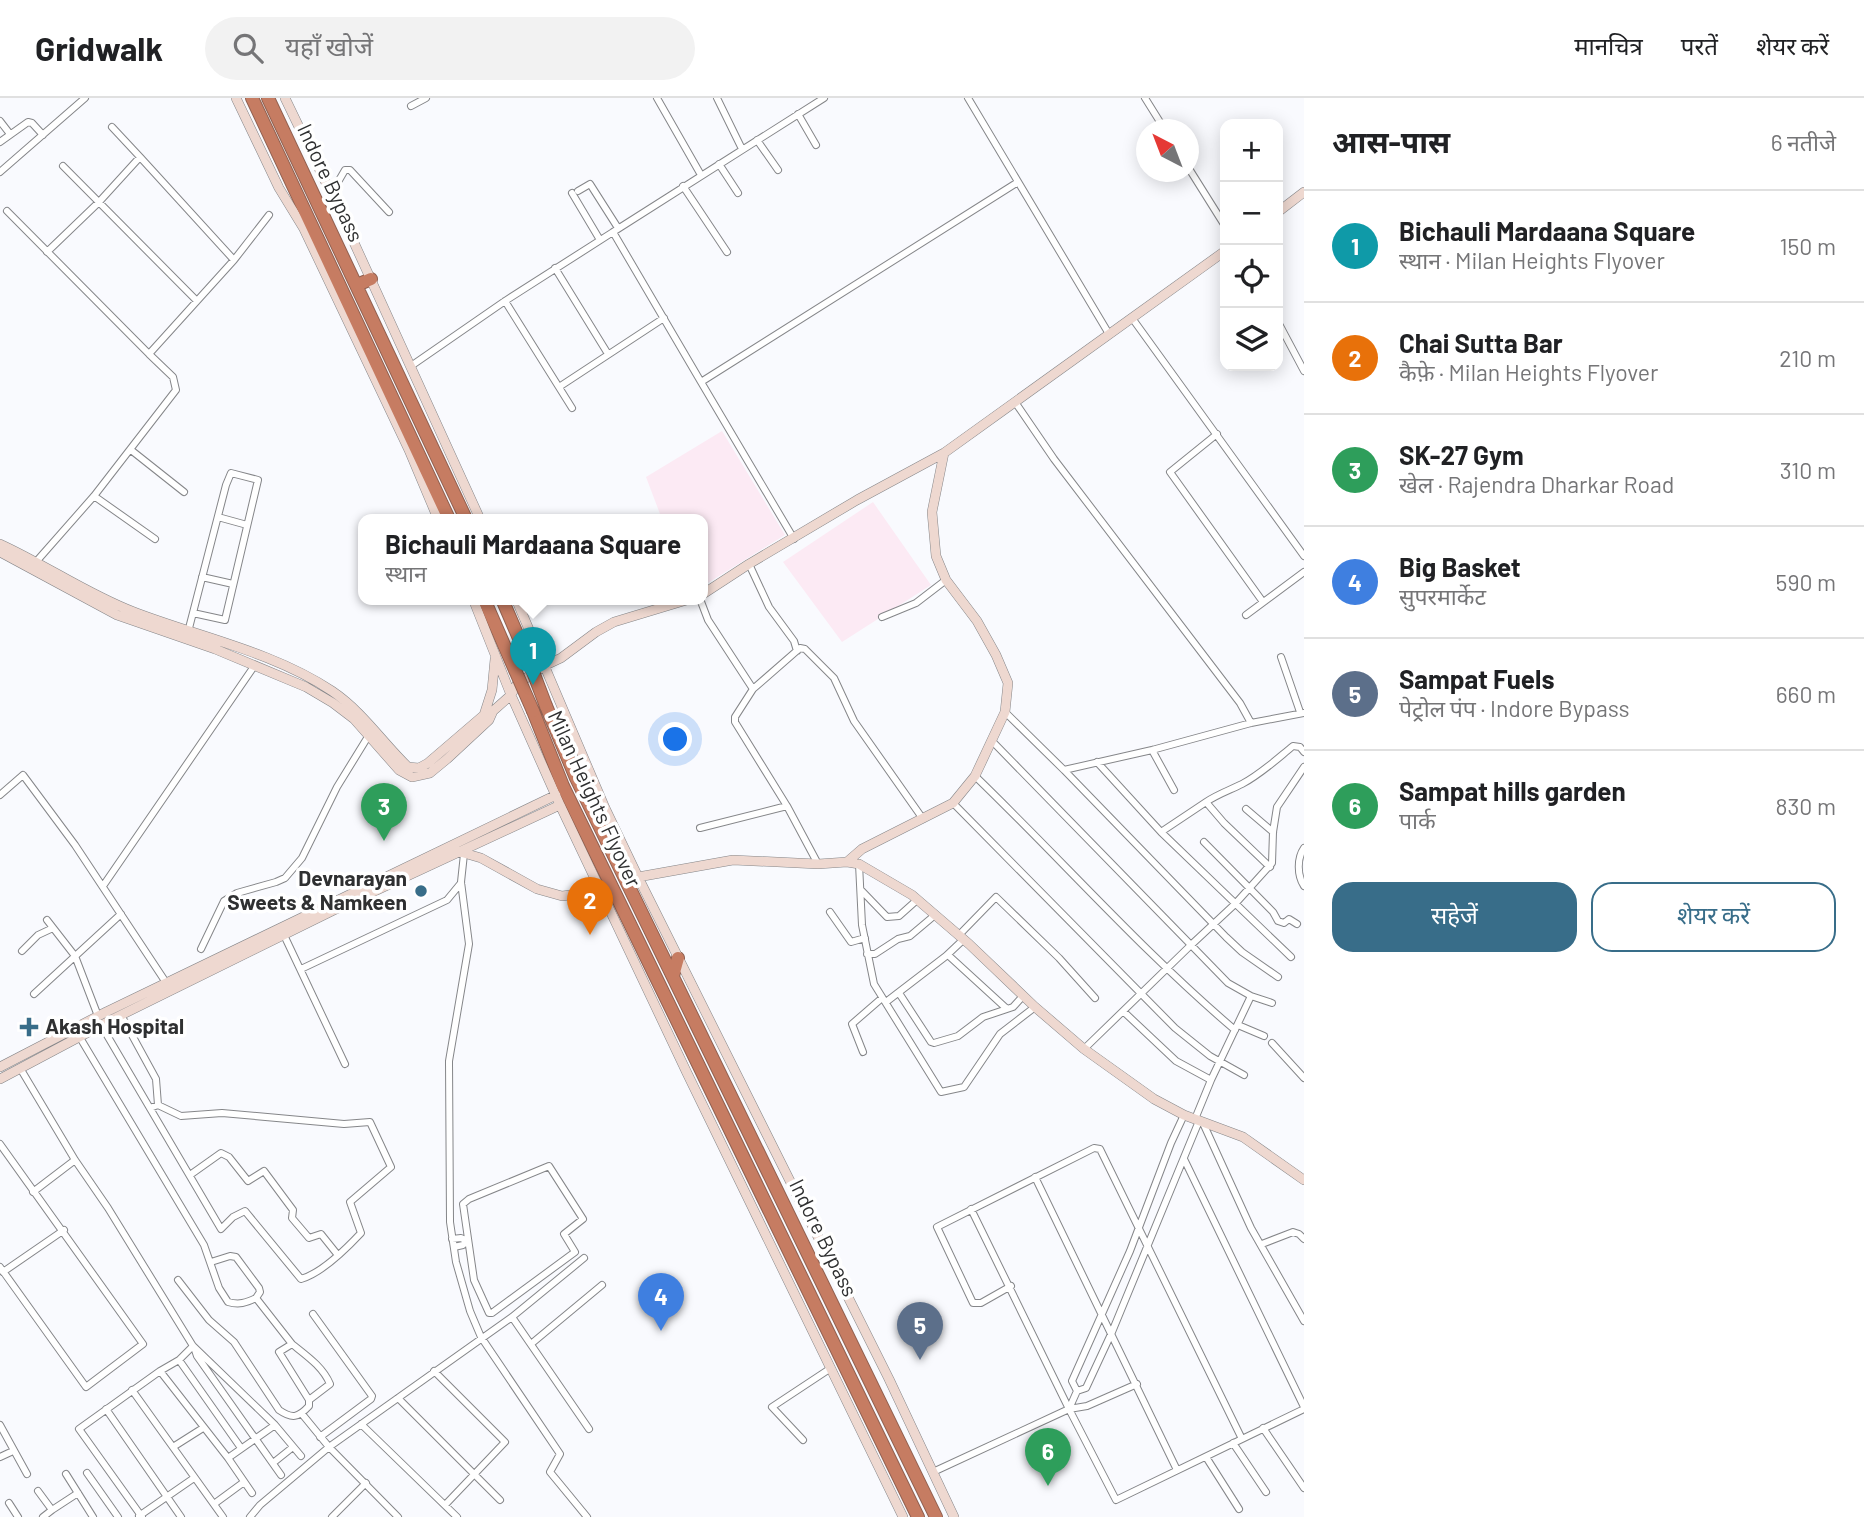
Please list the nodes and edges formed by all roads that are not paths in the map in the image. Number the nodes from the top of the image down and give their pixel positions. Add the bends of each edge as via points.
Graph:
1 (85, 98) edge
2 (236, 98) edge
3 (252, 98) edge
4 (268, 98) edge
5 (285, 98) edge
6 (426, 98) edge
7 (656, 98) edge
8 (717, 98) edge
9 (824, 98) edge
10 (968, 98) edge
11 (1145, 98) edge
12 (411, 106) dead end
13 (798, 114) junction
14 (1158, 119) edge
15 (0, 121) edge
16 (112, 127) dead end
17 (10, 134) junction
18 (43, 135) junction
19 (757, 139) junction
20 (0, 142) edge
21 (816, 145) dead end
22 (742, 149) junction
23 (140, 157) junction
24 (719, 164) junction
25 (63, 166) dead end
26 (778, 170) dead end
27 (0, 172) edge
28 (701, 175) junction
29 (1018, 181) junction
30 (1197, 182) edge
31 (684, 186) junction
32 (1304, 192) edge
33 (331, 194) junction
34 (738, 194) dead end
35 (100, 202) junction
36 (1283, 208) edge
37 (7, 211) dead end
38 (389, 212) dead end
39 (269, 215) dead end
40 (1220, 218) edge
41 (616, 230) junction
42 (314, 238) junction
43 (600, 240) junction
44 (47, 252) junction
45 (727, 252) dead end
46 (1220, 255) edge
47 (234, 260) junction
48 (555, 268) junction
49 (371, 279) junction
50 (357, 285) junction
51 (197, 300) junction
52 (505, 301) junction
53 (664, 318) junction
54 (1132, 318) junction
55 (1283, 331) edge
56 (1110, 334) junction
57 (149, 354) junction
58 (608, 354) junction
59 (411, 366) junction
60 (1304, 371) edge
61 (701, 382) junction
62 (559, 387) junction
63 (1015, 402) junction
64 (572, 408) dead end
65 (1217, 434) junction
66 (131, 450) junction
67 (944, 453) junction
68 (184, 492) dead end
69 (94, 496) junction
70 (436, 514) edge
71 (447, 514) edge
72 (464, 514) edge
73 (478, 514) edge
74 (218, 517) junction
75 (247, 525) junction
76 (155, 539) dead end
77 (794, 539) junction
78 (0, 544) edge
79 (0, 552) edge
80 (1304, 556) edge
81 (749, 564) junction
82 (34, 565) junction
83 (1304, 572) edge
84 (202, 577) junction
85 (946, 580) junction
86 (233, 584) junction
87 (708, 591) edge
88 (1263, 602) junction
89 (475, 605) edge
90 (487, 605) edge
91 (504, 605) edge
92 (519, 605) edge
93 (670, 605) edge
94 (703, 605) edge
95 (193, 613) junction
96 (1246, 615) dead end
97 (882, 617) dead end
98 (187, 635) junction
99 (797, 650) junction
100 (495, 654) junction
101 (245, 656) junction
102 (1281, 657) dead end
103 (561, 658) junction
104 (255, 665) junction
105 (546, 665) junction
106 (550, 677) junction
107 (753, 689) junction
108 (511, 695) junction
109 (1005, 712) junction
110 (1302, 712) edge
111 (489, 713) junction
112 (1251, 723) junction
113 (369, 735) junction
114 (992, 741) junction
115 (1153, 750) junction
116 (1304, 752) edge
117 (1097, 762) junction
118 (1304, 767) edge
119 (1064, 770) junction
120 (975, 776) junction
121 (1174, 790) dead end
122 (0, 795) edge
123 (556, 795) junction
124 (1206, 802) junction
125 (953, 803) junction
126 (560, 805) junction
127 (787, 806) junction
128 (1246, 809) dead end
129 (923, 818) junction
130 (700, 828) dead end
131 (1161, 832) junction
132 (1273, 832) junction
133 (1204, 842) dead end
134 (1304, 848) edge
135 (458, 851) junction
136 (848, 862) junction
137 (818, 864) junction
138 (859, 864) junction
139 (1270, 867) junction
140 (638, 877) junction
141 (461, 882) junction
142 (1304, 886) edge
143 (103, 887) junction
144 (1249, 889) junction
145 (860, 890) junction
146 (603, 891) junction
147 (917, 900) junction
148 (1235, 904) junction
149 (830, 912) dead end
150 (121, 914) junction
151 (935, 915) junction
152 (47, 920) dead end
153 (1214, 924) junction
154 (1297, 924) dead end
155 (53, 929) junction
156 (282, 930) junction
157 (961, 937) junction
158 (864, 938) junction
159 (1191, 945) junction
160 (201, 949) dead end
161 (22, 951) dead end
162 (867, 954) junction
163 (948, 955) junction
164 (75, 956) junction
165 (1291, 957) dead end
166 (678, 958) junction
167 (1165, 968) junction
168 (301, 969) junction
169 (673, 976) junction
170 (1278, 977) dead end
171 (651, 980) junction
172 (168, 986) junction
173 (34, 993) dead end
174 (899, 993) junction
175 (1139, 994) junction
176 (1023, 996) junction
177 (1251, 996) junction
178 (1095, 998) dead end
179 (884, 1000) junction
180 (1272, 1003) dead end
181 (1035, 1007) junction
182 (1007, 1009) junction
183 (1124, 1012) junction
184 (673, 1013) joint
185 (121, 1015) junction
186 (99, 1020) junction
187 (1237, 1028) junction
188 (79, 1036) junction
189 (1264, 1036) dead end
190 (61, 1040) junction
191 (1272, 1043) dead end
192 (1084, 1049) junction
193 (863, 1052) dead end
194 (1219, 1062) junction
195 (345, 1064) dead end
196 (0, 1067) edge
197 (20, 1068) junction
198 (1244, 1075) dead end
199 (1304, 1078) edge
200 (0, 1080) edge
201 (1211, 1080) junction
202 (158, 1105) junction
203 (150, 1108) junction
204 (1184, 1115) junction
205 (1199, 1121) junction
206 (0, 1144) edge
207 (1184, 1159) junction
208 (75, 1160) junction
209 (190, 1175) junction
210 (1035, 1177) junction
211 (1304, 1180) edge
212 (33, 1192) junction
213 (971, 1209) junction
214 (1139, 1228) junction
215 (64, 1230) junction
216 (453, 1239) junction
217 (1304, 1240) edge
218 (467, 1241) junction
219 (1147, 1244) junction
220 (1262, 1244) junction
221 (454, 1247) junction
222 (337, 1254) junction
223 (584, 1258) dead end
224 (211, 1262) junction
225 (2, 1269) edge
226 (473, 1274) junction
227 (460, 1279) junction
228 (178, 1280) dead end
229 (602, 1285) dead end
230 (1011, 1286) junction
231 (257, 1298) junction
232 (1102, 1312) junction
233 (313, 1314) dead end
234 (512, 1317) junction
235 (1304, 1321) edge
236 (1112, 1332) junction
237 (481, 1337) junction
238 (292, 1344) junction
239 (531, 1344) junction
240 (194, 1348) junction
241 (178, 1360) junction
242 (831, 1368) junction
243 (160, 1370) junction
244 (434, 1371) junction
245 (1137, 1384) junction
246 (132, 1390) junction
247 (1077, 1391) junction
248 (398, 1398) junction
249 (309, 1400) junction
250 (106, 1409) junction
251 (1069, 1409) junction
252 (1302, 1409) edge
253 (302, 1414) junction
254 (1304, 1422) edge
255 (361, 1424) junction
256 (0, 1425) edge
257 (275, 1425) junction
258 (203, 1428) junction
259 (1263, 1428) junction
260 (589, 1429) dead end
261 (320, 1437) junction
262 (257, 1438) junction
263 (1242, 1439) junction
264 (803, 1440) dead end
265 (1233, 1443) junction
266 (173, 1447) junction
267 (293, 1447) junction
268 (329, 1447) junction
269 (241, 1448) junction
270 (13, 1451) junction
271 (301, 1456) dead end
272 (0, 1457) edge
273 (1206, 1457) junction
274 (228, 1458) junction
275 (273, 1463) junction
276 (1177, 1470) junction
277 (933, 1472) junction
278 (87, 1473) dead end
279 (475, 1473) junction
280 (27, 1474) dead end
281 (65, 1474) dead end
282 (281, 1475) dead end
283 (194, 1478) junction
284 (244, 1482) junction
285 (366, 1483) junction
286 (1304, 1488) edge
287 (38, 1491) dead end
288 (1266, 1492) dead end
289 (78, 1493) junction
290 (252, 1493) dead end
291 (166, 1496) junction
292 (500, 1500) dead end
293 (9, 1503) dead end
294 (214, 1504) junction
295 (445, 1505) junction
296 (1239, 1508) dead end
297 (52, 1510) junction
298 (91, 1514) edge
299 (140, 1516) edge
300 (335, 1516) edge
301 (18, 1517) edge
302 (43, 1517) edge
303 (82, 1517) edge
304 (118, 1517) edge
305 (181, 1517) edge
306 (223, 1517) edge
307 (250, 1517) edge
308 (398, 1517) edge
309 (457, 1517) edge
310 (587, 1517) edge
311 (903, 1517) edge
312 (918, 1517) edge
313 (936, 1517) edge
314 (954, 1517) edge

1 - 18 street
2 - 42 street via 279,188
3 - 42 highway, Indore Bypass
4 - 50 highway, Indore Bypass
5 - 33 street
6 - 12 street
7 - 28 street
8 - 22 street
9 - 13 street
10 - 29 street
11 - 14 street
13 - 19 street
13 - 21 street
15 - 17 street
16 - 23 street
17 - 18 street via 28,122
17 - 20 street
18 - 27 street
19 - 22 street
19 - 26 street
22 - 24 street
23 - 35 street
23 - 47 street
24 - 28 street
24 - 34 street
25 - 35 street
28 - 31 street
29 - 56 street
29 - 61 street
30 - 40 street
31 - 41 street
31 - 45 street
32 - 36 street
33 - 38 street via 345,170 350,170
33 - 49 street
35 - 44 street
35 - 51 street
37 - 44 street
39 - 47 street
41 - 43 street
41 - 43 street via 591,185 575,192
41 - 53 street
42 - 70 street
42 - 71 highway
43 - 48 street
44 - 57 street
46 - 54 street
47 - 51 street
48 - 52 street
48 - 58 street
49 - 50 highway
49 - 59 street
50 - 72 highway
51 - 57 street
52 - 59 street
52 - 62 street
53 - 58 street
53 - 61 street
54 - 56 street
54 - 65 street
55 - 60 street
56 - 63 street
57 - 66 street via 173,377 176,390
58 - 62 street
59 - 73 street
61 - 77 street
62 - 64 street
63 - 67 street
63 - 112 street
65 - 80 street
65 - 88 street via 1170,472
66 - 68 street
66 - 69 street
67 - 77 street
67 - 85 street via 932,512 936,556
69 - 76 street
69 - 82 street
74 - 75 street
74 - 75 street via 231,473 258,480
74 - 84 street
75 - 86 street
77 - 81 street
78 - 82 street
79 - 82 street
81 - 87 street
81 - 99 street
82 - 98 street via 117,615
83 - 88 street
84 - 86 street
84 - 95 street
85 - 97 street via 916,603
85 - 109 street via 996,656 1008,683
86 - 95 street via 225,620
88 - 96 street
89 - 100 street
90 - 171 highway, Milan Heights Flyover, bridge
91 - 169 highway, Milan Heights Flyover, bridge via 576,778
92 - 105 street
93 - 103 street via 614,622
94 - 107 street
95 - 98 street
98 - 101 street
99 - 107 street
99 - 129 street via 803,647 834,678 854,721
100 - 108 street
100 - 111 street
101 - 104 street
101 - 111 street via 297,672 333,692 370,724 408,767 428,763
102 - 110 street
103 - 105 street
103 - 106 street
104 - 113 street via 333,702
104 - 143 street
105 - 106 street
105 - 108 street via 517,684
106 - 108 street via 519,696
106 - 140 street
107 - 127 street via 735,722
108 - 111 street
108 - 123 street
109 - 114 street
109 - 119 street
110 - 112 street
111 - 113 street via 489,720 447,759 430,773 412,777 399,770
112 - 115 street
113 - 160 street via 302,858 285,878 224,901
114 - 120 street
114 - 159 street
115 - 117 street
115 - 121 street
116 - 124 street via 1293,746 1243,783
117 - 119 street
117 - 131 street
118 - 132 street via 1277,807
119 - 153 street
120 - 125 street
120 - 167 street
122 - 143 street via 23,775
123 - 126 street
123 - 135 street
124 - 131 street
124 - 139 street
125 - 129 street
125 - 175 street
126 - 135 street
126 - 146 street
127 - 130 street
127 - 137 street
128 - 132 street
129 - 136 street via 862,849
131 - 148 street
132 - 139 street
133 - 144 street
134 - 142 street via 1299,876
135 - 141 street
135 - 146 street via 481,858 537,889 562,896
135 - 156 street
136 - 137 street
136 - 138 street
137 - 140 street via 733,860
138 - 145 street
138 - 147 street
139 - 144 street
140 - 166 street
141 - 168 street via 447,900
141 - 216 street via 469,944 449,1061
143 - 150 street
144 - 148 street
144 - 154 street via 1278,921 1289,919
145 - 147 street via 887,917 899,916
145 - 158 street
146 - 171 street
147 - 151 street
148 - 153 street
148 - 165 street
149 - 158 street via 851,942
150 - 164 street
150 - 172 street
151 - 157 street
151 - 162 street via 910,936
152 - 155 street
153 - 159 street
153 - 170 street via 1242,952
155 - 161 street via 38,935
155 - 164 street
156 - 168 street
156 - 172 street
157 - 163 street
157 - 176 street
157 - 178 street via 996,897
158 - 162 street
159 - 167 street
159 - 177 street via 1228,983
162 - 179 street via 874,984
163 - 174 street
163 - 182 street
164 - 173 street
164 - 186 street
166 - 169 highway
166 - 277 street
167 - 175 street
167 - 187 street
168 - 195 street
169 - 313 highway, Indore Bypass
171 - 184 highway, Milan Heights Flyover
171 - 242 street
172 - 185 street
172 - 186 street
174 - 179 street
174 - 182 street via 934,1043 958,1036 983,1017
175 - 183 street
175 - 194 street via 1189,1042
176 - 181 street
176 - 182 street
177 - 180 street
177 - 187 street
179 - 181 street via 941,1092 964,1087 1000,1034
179 - 193 street via 852,1024
181 - 192 street
183 - 192 street
183 - 201 street via 1175,1061
184 - 312 highway, Indore Bypass
185 - 186 street
185 - 202 street via 156,1079
186 - 188 street
186 - 190 street
186 - 203 street
187 - 189 street
187 - 194 street
188 - 190 street
188 - 224 street
190 - 196 street
190 - 197 street
191 - 199 street
192 - 204 street
194 - 198 street
194 - 201 street
197 - 200 street
197 - 208 street
201 - 205 street
202 - 203 street
202 - 222 street via 181,1116 222,1113 344,1124 370,1122 391,1167 350,1202 361,1233
203 - 209 street
204 - 205 street
204 - 214 street
205 - 207 street
205 - 211 street via 1243,1137
205 - 220 street
206 - 212 street
207 - 219 street
207 - 252 street
208 - 212 street
208 - 240 street
209 - 222 street via 222,1153 248,1181 267,1172 305,1236 321,1234
209 - 222 street via 221,1229 245,1211 300,1279
210 - 213 street
210 - 214 street via 1097,1147
210 - 232 street
212 - 215 street
213 - 230 street
213 - 230 street via 937,1227 971,1300 981,1303
214 - 219 street
214 - 232 street
215 - 225 street
215 - 225 street via 143,1344 86,1387
216 - 218 street
216 - 221 street
217 - 220 street via 1293,1232
218 - 221 street
218 - 226 street
218 - 226 street via 465,1201 548,1166 583,1219 564,1234 575,1253 492,1313 487,1311
219 - 236 street
219 - 263 street
220 - 235 street
221 - 227 street
223 - 234 street
224 - 231 street via 228,1302
224 - 231 street via 236,1257 259,1288
226 - 227 street
227 - 237 street
228 - 253 street via 209,1320 234,1342 279,1410 289,1417
229 - 239 street
230 - 251 street
231 - 238 street
232 - 236 street
232 - 247 street via 1072,1381
233 - 261 street via 372,1396
234 - 237 street
234 - 239 street
236 - 245 street
236 - 247 street via 1086,1388
237 - 244 street
237 - 310 street via 560,1454 550,1472
238 - 249 street via 279,1352
238 - 249 street via 330,1384
239 - 260 street
240 - 241 street
240 - 257 street
240 - 262 street
241 - 243 street
241 - 269 street
242 - 264 street via 772,1407
242 - 311 street
243 - 246 street
243 - 258 street
244 - 248 street
244 - 279 street via 505,1442
245 - 251 street
245 - 276 street
246 - 250 street
246 - 266 street
247 - 251 street
248 - 255 street
248 - 279 street
249 - 253 street
250 - 291 street
250 - 299 street via 79,1429
251 - 276 street via 1114,1499
251 - 277 street
252 - 254 street
252 - 259 street
253 - 261 street
255 - 268 street
255 - 295 street
256 - 270 street
257 - 262 street
257 - 267 street
258 - 266 street
258 - 274 street
259 - 263 street
259 - 286 street
261 - 268 street
262 - 269 street
262 - 275 street
263 - 265 street
265 - 273 street
265 - 288 street
266 - 283 street
267 - 271 street
267 - 275 street
268 - 285 street
268 - 307 street
269 - 274 street
270 - 272 street
270 - 280 street
273 - 276 street
273 - 296 street
274 - 284 street
275 - 282 street
277 - 314 street
278 - 304 street
279 - 292 street
279 - 295 street
281 - 289 street
283 - 291 street
283 - 294 street
284 - 290 street
284 - 294 street
285 - 300 street
285 - 308 street
287 - 297 street
289 - 297 street
289 - 298 street
291 - 299 street
291 - 305 street
293 - 301 street
294 - 306 street
295 - 309 street
297 - 302 street
298 - 303 street

